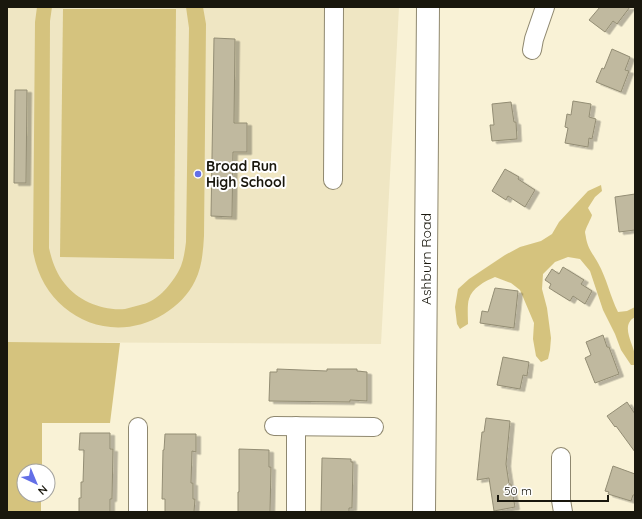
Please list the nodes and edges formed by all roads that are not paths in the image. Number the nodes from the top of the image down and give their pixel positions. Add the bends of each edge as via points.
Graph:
1 (334, 7) edge
2 (428, 7) edge
3 (545, 7) edge
4 (532, 50) dead end
5 (333, 180) dead end
6 (274, 426) dead end
7 (296, 426) junction
8 (138, 427) dead end
9 (374, 427) dead end
10 (561, 457) dead end
11 (138, 512) edge
12 (296, 512) edge
13 (424, 512) edge
14 (563, 512) edge

1 - 5 street
2 - 13 main road, Ashburn Road
3 - 4 street
6 - 7 street
7 - 9 street
7 - 12 street
8 - 11 street
10 - 14 street

